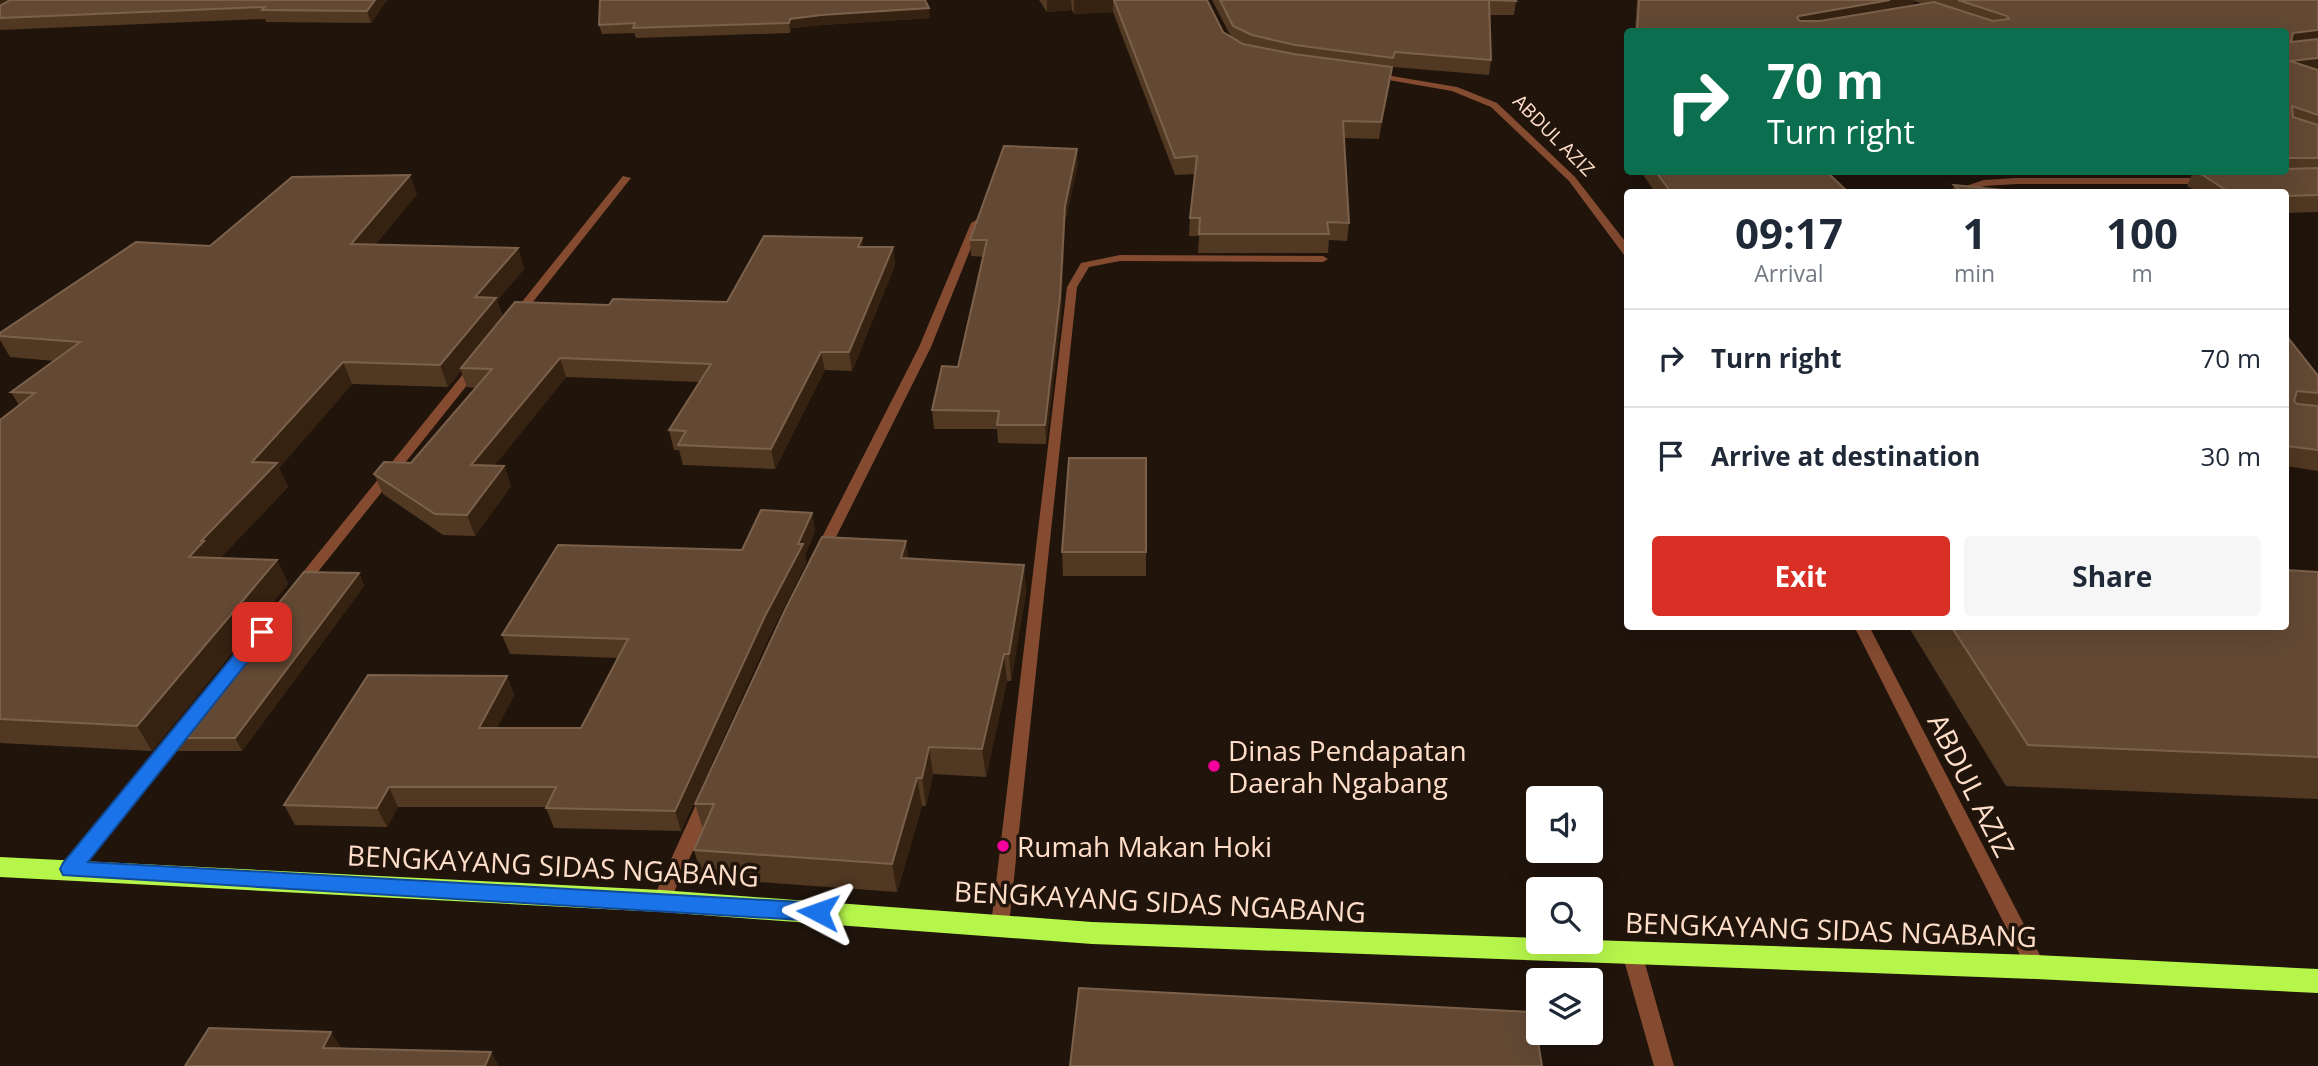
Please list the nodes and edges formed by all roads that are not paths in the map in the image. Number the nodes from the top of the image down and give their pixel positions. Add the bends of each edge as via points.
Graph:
1 (1364, 73) edge
2 (2039, 175) edge
3 (626, 178) dead end
4 (2047, 181) junction
5 (2221, 181) edge
6 (1963, 189) edge
7 (983, 205) edge
8 (1624, 248) edge
9 (1323, 259) edge
10 (505, 330) edge
11 (488, 351) edge
12 (816, 563) edge
13 (288, 600) edge
14 (1863, 630) edge
15 (192, 718) edge
16 (712, 788) edge
17 (0, 867) edge
18 (71, 869) junction
19 (662, 901) junction
20 (1000, 925) junction
21 (1632, 953) junction
22 (2036, 967) junction
23 (2318, 981) edge
24 (1664, 1066) edge

1 - 8 street, ABDUL AZIZ via 1454,89 1494,105 1572,179
2 - 4 street
3 - 10 street
4 - 5 street
4 - 6 street via 1984,183
7 - 12 street via 925,347
9 - 20 street via 1121,258 1085,265 1072,287
11 - 13 street
14 - 22 street, ABDUL AZIZ
15 - 18 street
16 - 19 street
17 - 18 highway, BENGKAYANG SIDAS NGABANG
18 - 19 highway, BENGKAYANG SIDAS NGABANG
19 - 20 highway, BENGKAYANG SIDAS NGABANG
20 - 21 highway, BENGKAYANG SIDAS NGABANG via 1106,934
21 - 22 highway, BENGKAYANG SIDAS NGABANG
21 - 24 street
22 - 23 highway, BENGKAYANG SIDAS NGABANG

